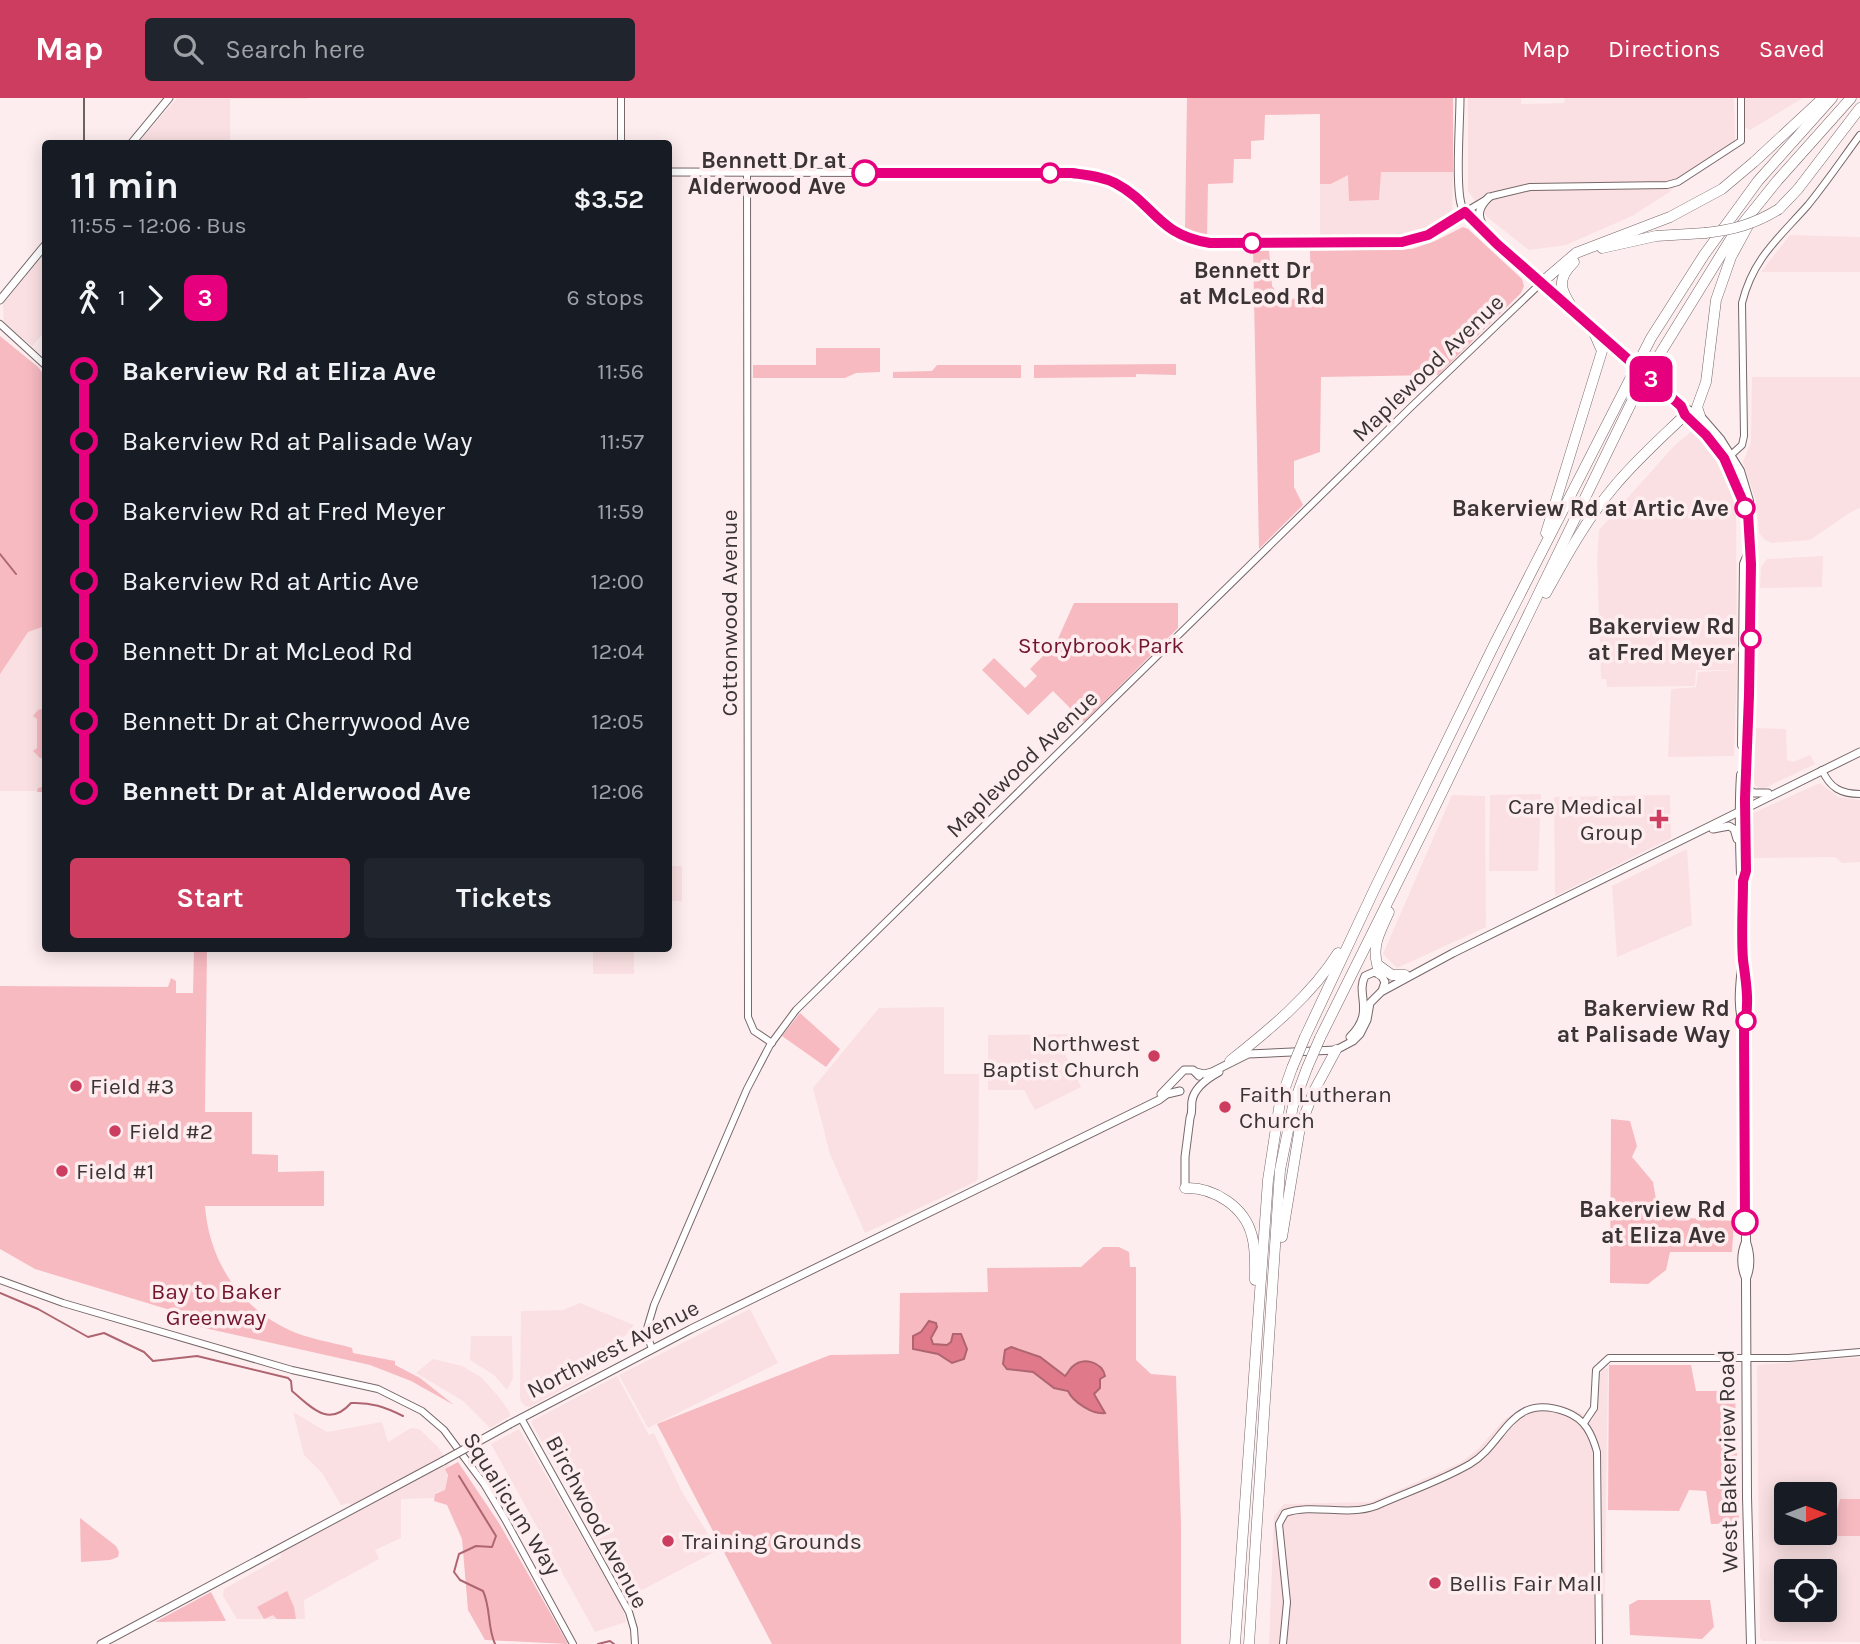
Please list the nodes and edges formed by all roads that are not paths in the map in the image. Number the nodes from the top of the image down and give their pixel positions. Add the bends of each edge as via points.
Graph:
1 (169, 98) edge
2 (621, 98) edge
3 (1460, 98) edge
4 (1741, 98) edge
5 (1823, 98) edge
6 (1832, 98) edge
7 (1852, 98) edge
8 (1860, 108) edge
9 (1860, 135) edge
10 (134, 140) edge
11 (621, 140) edge
12 (672, 172) edge
13 (747, 173) junction
14 (1777, 181) junction
15 (1460, 191) junction
16 (1489, 198) junction
17 (1465, 212) junction
18 (1450, 223) junction
19 (1497, 244) junction
20 (42, 249) edge
21 (1575, 261) junction
22 (1541, 283) junction
23 (0, 300) edge
24 (1575, 313) junction
25 (0, 324) edge
26 (1592, 328) junction
27 (1613, 346) junction
28 (1602, 352) junction
29 (42, 362) edge
30 (1684, 411) junction
31 (1700, 416) junction
32 (1731, 455) junction
33 (1748, 513) junction
34 (1750, 549) junction
35 (1494, 645) junction
36 (1744, 662) junction
37 (1506, 663) junction
38 (1749, 695) junction
39 (1860, 751) edge
40 (1822, 770) junction
41 (1746, 776) junction
42 (1792, 784) junction
43 (1860, 794) edge
44 (1742, 809) junction
45 (1429, 819) junction
46 (1692, 836) junction
47 (1740, 855) junction
48 (1743, 881) junction
49 (1375, 888) junction
50 (1376, 962) junction
51 (1422, 969) junction
52 (1381, 975) junction
53 (1405, 975) junction
54 (1363, 989) junction
55 (1380, 993) junction
56 (772, 1042) junction
57 (1336, 1050) junction
58 (1318, 1052) junction
59 (1254, 1053) junction
60 (1230, 1061) junction
61 (1196, 1072) junction
62 (1177, 1079) junction
63 (1198, 1089) junction
64 (1181, 1092) junction
65 (1150, 1103) junction
66 (1190, 1118) junction
67 (1185, 1188) joint
68 (0, 1280) edge
69 (1272, 1310) junction
70 (652, 1349) junction
71 (1860, 1352) edge
72 (1746, 1358) junction
73 (1255, 1363) junction
74 (521, 1419) junction
75 (1584, 1423) junction
76 (101, 1644) edge
77 (573, 1644) edge
78 (635, 1644) edge
79 (1233, 1644) edge
80 (1251, 1644) edge
81 (1283, 1644) edge
82 (1599, 1644) edge
83 (1751, 1644) edge

1 - 10 main road
2 - 11 street
3 - 15 main road
4 - 16 street via 1741,141 1667,186 1530,187
5 - 22 highway via 1722,188 1670,217 1576,253
6 - 35 highway via 1758,181 1651,338
7 - 14 highway
8 - 21 highway, bridge via 1779,209 1752,224 1626,241
9 - 32 street via 1765,252 1747,284 1742,303 1744,436
12 - 13 main road
13 - 18 main road via 1093,175 1114,182 1177,234 1210,243 1402,242
13 - 56 street, Cottonwood Avenue via 748,1017 754,1031
14 - 31 highway via 1738,242 1722,281 1707,377 1696,407
14 - 37 highway via 1732,237 1637,391
15 - 17 main road
15 - 18 main road
16 - 17 street
16 - 19 main road via 1479,219
17 - 18 main road
17 - 19 main road, West Bakerview Road
19 - 22 main road, West Bakerview Road
20 - 23 main road
21 - 22 highway
21 - 24 highway via 1562,275 1562,290
22 - 24 main road, West Bakerview Road
22 - 56 street, Maplewood Avenue via 807,998
24 - 26 main road, West Bakerview Road
25 - 29 street
26 - 27 main road, West Bakerview Road
26 - 28 highway
27 - 28 highway
27 - 30 main road, West Bakerview Road, bridge
28 - 35 highway via 1546,534
30 - 31 main road, West Bakerview Road via 1690,409
30 - 33 main road, West Bakerview Road via 1724,458
30 - 37 highway via 1598,506
31 - 32 main road, West Bakerview Road
32 - 33 main road, West Bakerview Road via 1743,479
33 - 34 main road, West Bakerview Road
34 - 36 main road, West Bakerview Road via 1744,564
34 - 38 main road, West Bakerview Road
35 - 49 highway
36 - 38 main road
36 - 44 main road, West Bakerview Road
37 - 45 highway
38 - 41 main road, West Bakerview Road
39 - 40 main road
40 - 42 main road
40 - 43 street via 1832,786
41 - 42 main road via 1749,790 1759,794
41 - 44 main road, West Bakerview Road
42 - 44 main road
44 - 46 main road
44 - 47 main road, West Bakerview Road
44 - 48 main road, West Bakerview Road
45 - 50 highway via 1376,942
45 - 69 highway, bridge via 1320,1038 1288,1127 1280,1170
46 - 47 main road via 1729,826 1736,834
46 - 51 main road
47 - 48 main road, West Bakerview Road
48 - 72 main road, West Bakerview Road via 1749,1261
49 - 60 highway via 1332,963 1256,1041
49 - 73 highway, bridge via 1305,1037 1280,1102 1270,1159
50 - 52 highway
50 - 53 highway via 1388,973
51 - 53 main road
51 - 55 main road
52 - 53 main road via 1396,980
52 - 54 main road via 1366,974
52 - 55 main road via 1385,984
54 - 55 main road
54 - 58 main road via 1363,1014 1353,1034
55 - 57 main road via 1370,1003 1360,1034
56 - 70 street, Maplewood Avenue via 744,1095 654,1305 646,1332
57 - 58 main road
57 - 69 highway via 1300,1127
58 - 59 main road
59 - 60 main road
59 - 63 main road
60 - 61 main road via 1206,1074
61 - 62 main road via 1184,1070
61 - 63 main road
62 - 64 main road
62 - 65 main road, Northwest Avenue
63 - 64 main road
63 - 66 main road
64 - 65 main road, Northwest Avenue
64 - 66 main road
65 - 70 main road, Northwest Avenue
66 - 67 main road
67 - 73 highway via 1221,1197 1250,1229
68 - 77 street, Squalicum Way via 292,1370 378,1389 422,1411 444,1430 484,1484
69 - 80 highway
70 - 74 main road, Northwest Avenue
71 - 72 street
72 - 75 street via 1609,1358 1596,1370 1594,1408
72 - 83 main road, West Bakerview Road
73 - 79 highway
74 - 76 main road, Northwest Avenue, bridge
74 - 78 street, Birchwood Avenue via 629,1612
75 - 81 street via 1564,1411 1536,1408 1514,1418 1470,1464 1376,1506 1285,1513 1279,1524 1287,1602
75 - 82 street via 1595,1443 1598,1464

